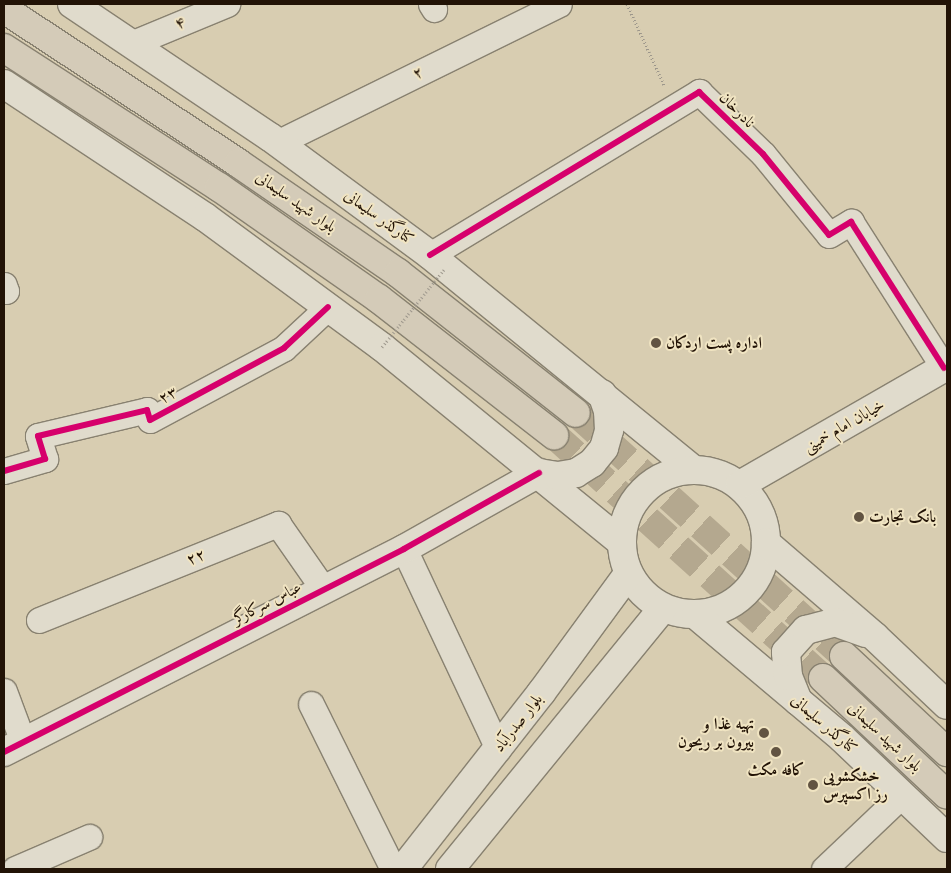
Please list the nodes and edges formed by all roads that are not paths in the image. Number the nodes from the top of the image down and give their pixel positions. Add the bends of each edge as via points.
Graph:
1 (72, 4) edge
2 (227, 4) edge
3 (559, 4) edge
4 (4, 9) edge
5 (133, 43) junction
6 (4, 48) edge
7 (4, 84) edge
8 (278, 143) junction
9 (438, 261) junction
10 (4, 285) edge
11 (4, 291) edge
12 (328, 306) junction
13 (946, 367) edge
14 (602, 394) junction
15 (576, 412) tunnel mouth
16 (554, 435) tunnel mouth
17 (694, 470) junction
18 (4, 471) edge
19 (539, 473) junction
20 (740, 485) junction
21 (621, 542) junction
22 (766, 543) junction
23 (404, 549) junction
24 (628, 574) junction
25 (324, 590) junction
26 (663, 608) junction
27 (696, 615) junction
28 (39, 620) dead end
29 (874, 636) junction
30 (844, 656) tunnel mouth
31 (823, 678) tunnel mouth
32 (4, 691) edge
33 (798, 701) junction
34 (311, 704) dead end
35 (947, 705) edge
36 (13, 747) edge
37 (498, 749) junction
38 (947, 752) edge
39 (902, 795) junction
40 (947, 795) edge
41 (89, 837) dead end
42 (947, 838) edge
43 (15, 869) edge
44 (392, 869) edge
45 (403, 869) edge
46 (450, 869) edge
47 (824, 869) edge

1 - 5 main road, کنارگذر سلیمانی
2 - 5 street, ۴
3 - 8 street, ۲
4 - 15 main road, بلوار شهید سلیمانی via 398,273
5 - 8 main road, کنارگذر سلیمانی
6 - 16 main road, بلوار شهید سلیمانی via 219,187 379,298
7 - 12 main road via 197,211
8 - 9 main road, کنارگذر سلیمانی
9 - 13 street, نادرخان via 699,92 762,154 829,236 851,222
9 - 14 main road, کنارگذر سلیمانی
10 - 11 street
12 - 18 street, ۲۳ via 284,348 150,420 147,410 38,436 46,458
12 - 19 main road
13 - 20 main road, خیابان امام خمینی
14 - 17 main road, کنارگذر سلیمانی
14 - 19 main road via 610,430 604,448 592,463 576,472 558,476
17 - 20 main road via 718,474
17 - 21 main road via 672,473 652,484 636,500 625,520
19 - 21 main road
19 - 23 main road, عباس سرکارگر
20 - 22 main road via 762,516
21 - 24 main road
22 - 27 main road via 765,558 756,581 740,599 719,610
22 - 29 main road
23 - 25 main road, عباس سرکارگر
23 - 37 street
24 - 26 main road via 643,594
24 - 37 main road, بلوار صدرآباد
25 - 28 street, ۲۲ via 278,524
25 - 36 main road, عباس سرکارگر
26 - 27 main road
26 - 46 main road
27 - 33 main road, کنارگذر سلیمانی
29 - 33 main road via 835,622 806,630 786,652 788,676
29 - 35 main road
30 - 38 main road, بلوار شهید سلیمانی
31 - 40 main road, بلوار شهید سلیمانی
32 - 36 street
33 - 39 main road, کنارگذر سلیمانی
34 - 44 street
37 - 45 main road, بلوار صدرآباد
39 - 42 main road, کنارگذر سلیمانی
39 - 47 street
41 - 43 street

